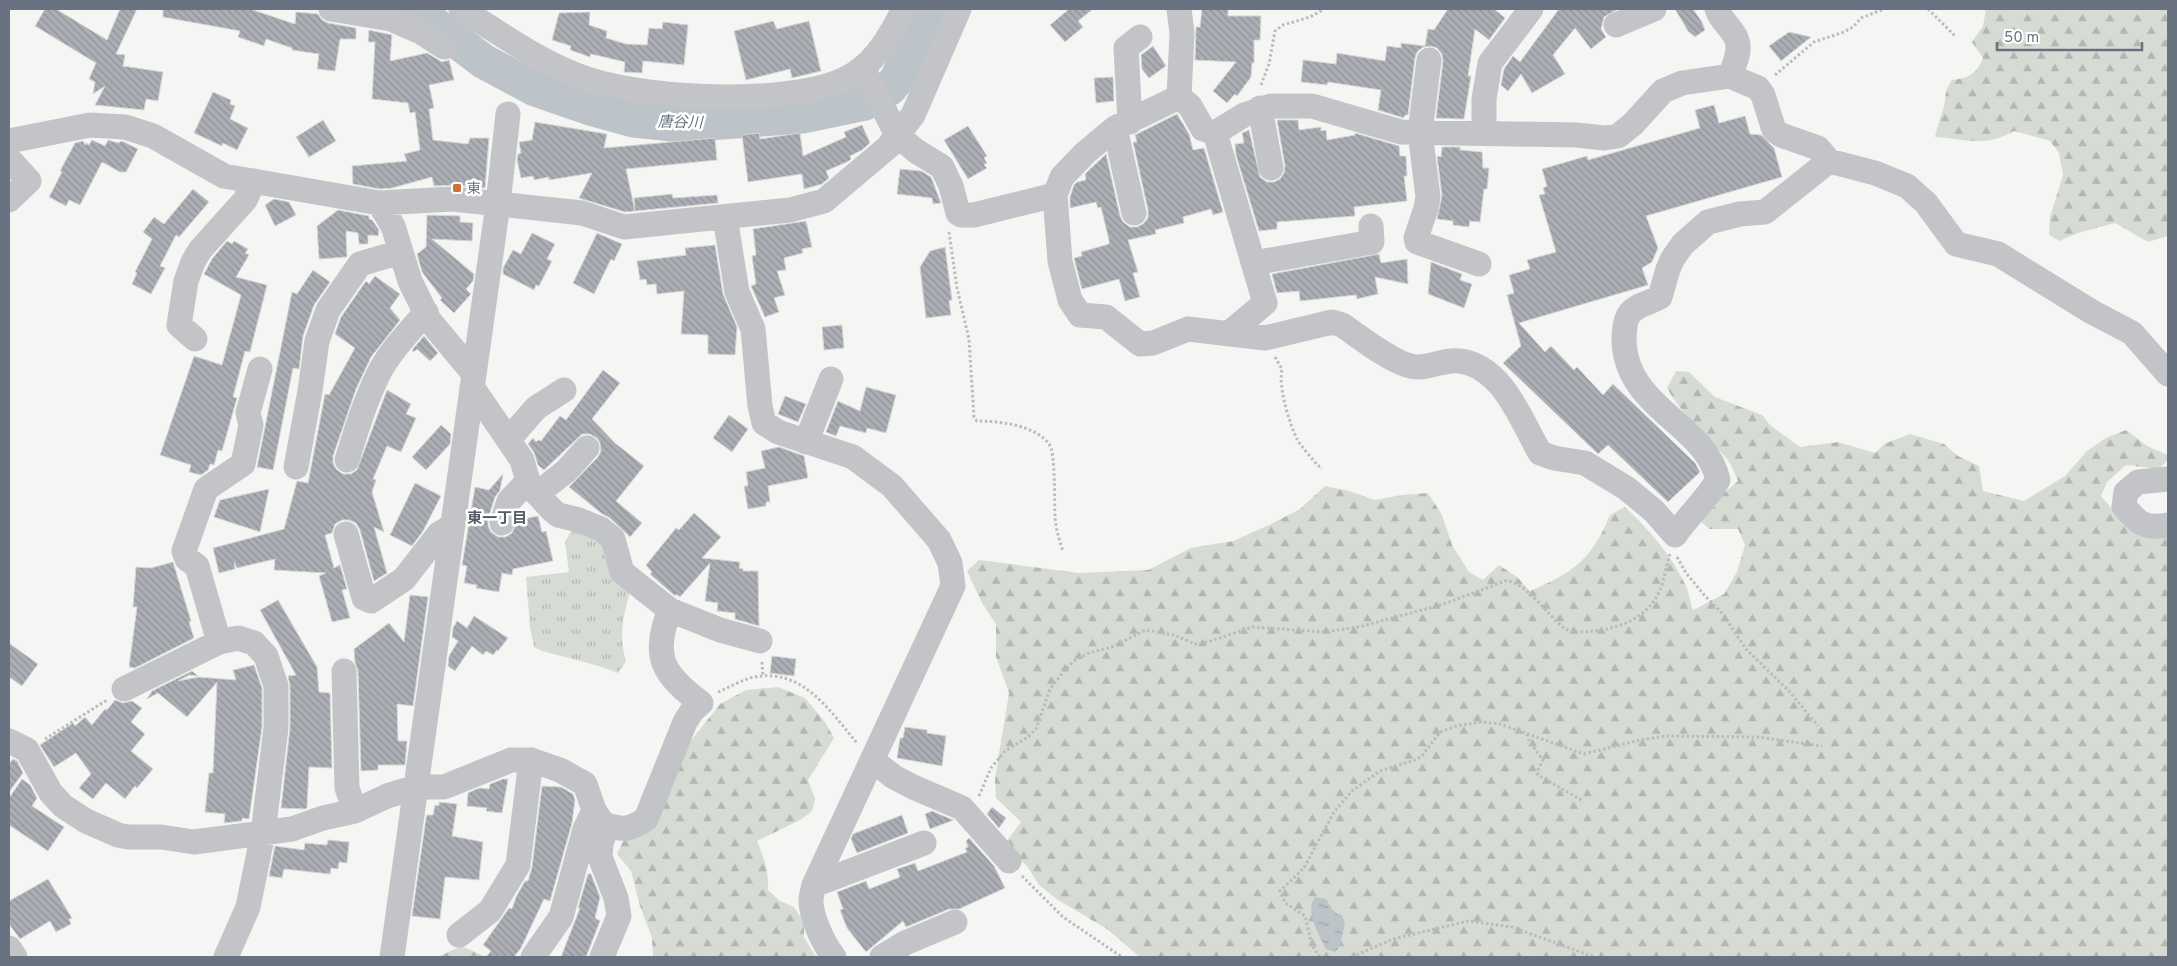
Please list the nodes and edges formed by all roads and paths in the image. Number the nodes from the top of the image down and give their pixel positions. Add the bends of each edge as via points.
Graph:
1 (331, 9) edge
2 (462, 9) edge
3 (904, 9) edge
4 (959, 9) edge
5 (1180, 9) edge
6 (1324, 9) edge
7 (1654, 9) edge
8 (1717, 9) edge
9 (1884, 9) edge
10 (1928, 9) edge
11 (1524, 11) edge
12 (1616, 25) dead end
13 (1140, 37) dead end
14 (1956, 37) dead end
15 (444, 47) dead end
16 (1429, 60) dead end
17 (866, 75) junction
18 (1730, 76) junction
19 (1758, 88) junction
20 (1179, 97) junction
21 (1257, 109) junction
22 (508, 114) dead end
23 (1123, 125) junction
24 (1420, 132) junction
25 (1215, 133) junction
26 (1484, 133) junction
27 (897, 135) junction
28 (9, 141) edge
29 (9, 159) edge
30 (1829, 161) junction
31 (1271, 168) dead end
32 (254, 182) junction
33 (1055, 195) junction
34 (9, 200) edge
35 (379, 203) junction
36 (498, 204) junction
37 (958, 213) junction
38 (1134, 213) dead end
39 (725, 217) junction
40 (1371, 226) dead end
41 (400, 252) junction
42 (1254, 263) junction
43 (1479, 264) dead end
44 (426, 312) junction
45 (1228, 334) junction
46 (1265, 338) junction
47 (195, 339) dead end
48 (260, 369) dead end
49 (2168, 374) edge
50 (831, 380) dead end
51 (473, 381) junction
52 (564, 390) dead end
53 (509, 440) junction
54 (806, 442) junction
55 (586, 448) dead end
56 (347, 460) dead end
57 (296, 467) dead end
58 (1322, 469) dead end
59 (2168, 479) edge
60 (532, 488) junction
61 (502, 522) dead end
62 (2168, 525) edge
63 (452, 526) junction
64 (346, 534) dead end
65 (1063, 551) dead end
66 (670, 610) junction
67 (760, 641) dead end
68 (219, 642) junction
69 (344, 671) dead end
70 (124, 689) joint
71 (701, 703) junction
72 (1818, 726) dead end
73 (1527, 733) junction
74 (18, 746) edge
75 (1822, 746) dead end
76 (531, 760) junction
77 (872, 760) junction
78 (416, 787) junction
79 (1583, 801) dead end
80 (355, 811) junction
81 (966, 811) junction
82 (601, 818) junction
83 (263, 833) junction
84 (924, 843) dead end
85 (1008, 860) joint
86 (814, 885) junction
87 (955, 922) dead end
88 (459, 935) dead end
89 (9, 948) edge
90 (15, 957) edge
91 (226, 957) edge
92 (392, 957) edge
93 (532, 957) edge
94 (602, 957) edge
95 (834, 957) edge
96 (882, 957) edge
97 (1122, 957) edge
98 (1320, 957) edge
99 (1352, 957) edge
100 (1594, 957) edge

1 - 15 street via 391,19 421,32
2 - 17 street via 538,57 590,80 632,91 697,96 800,93
3 - 17 street
4 - 27 street via 913,115
5 - 20 street
6 - 21 path via 1310,17 1283,24 1275,31
7 - 12 street
8 - 18 street via 1720,19 1737,39 1738,57
9 - 19 path via 1861,18 1844,32 1814,42
10 - 14 path
11 - 26 street via 1490,63 1484,99
13 - 23 street via 1126,48
16 - 24 street
17 - 27 street
18 - 19 street
18 - 26 street via 1682,83 1663,92 1618,136
19 - 30 street via 1774,130 1818,148
20 - 23 street
20 - 25 street via 1190,106 1203,129
21 - 24 street via 1312,106 1401,132
21 - 25 street
21 - 31 street
22 - 36 street
23 - 33 street via 1084,153 1062,177
23 - 38 street
24 - 26 street
24 - 43 street via 1428,197 1417,242
25 - 42 street
27 - 37 street via 942,167
27 - 39 street via 888,148 824,201 790,210
28 - 32 street via 90,125 124,127 153,136 224,176
29 - 34 street via 29,181
30 - 46 street via 1766,212 1708,222 1674,258 1660,296 1638,306 1628,315 1625,351 1633,379 1708,454 1718,480 1675,535 1654,511 1626,488 1585,463 1540,453 1504,389 1481,367 1460,361 1428,367 1408,366 1332,322
30 - 49 street via 1876,173 1907,186 1926,203 1956,244 1998,254 2132,333
32 - 35 street
32 - 47 street via 245,200 193,262 186,281 179,325
33 - 37 street via 974,215
33 - 45 street via 1060,261 1070,300 1080,315 1106,317 1140,344 1153,344 1188,329
35 - 36 street via 453,199
35 - 41 street via 393,226
36 - 39 street via 582,213 624,227
36 - 51 street
37 - 65 path via 949,230 949,239 969,339 974,417 977,421 1027,430 1050,445 1057,534
39 - 54 street via 737,292 753,329 764,423
40 - 42 street via 1372,242
41 - 44 street
41 - 57 street via 360,264 328,310 317,342
42 - 45 street via 1265,303
44 - 51 street
44 - 56 street via 380,372 363,409
45 - 46 street
46 - 58 path via 1282,369 1287,410 1298,440
48 - 68 street via 248,413 250,425 243,464 206,489 184,551 187,559 197,566
50 - 54 street
51 - 53 street
51 - 63 street
52 - 53 street via 536,408
53 - 60 street via 522,460
54 - 77 street via 853,457 892,486 939,540 950,563 953,586
55 - 60 street via 566,471
59 - 62 street via 2138,482 2126,492 2124,506 2136,521 2151,527
60 - 61 street via 509,501
60 - 66 street via 558,515 579,520 613,539 622,572
63 - 64 street via 440,534 404,579 371,602 364,598
63 - 78 street
66 - 67 street via 720,630
66 - 71 street via 660,647 665,668 683,690
68 - 70 street
68 - 83 street via 238,638 254,644 266,656 276,686 276,728
69 - 80 street via 347,788
70 - 74 path
71 - 77 path via 752,678 794,681 808,688
71 - 82 street via 685,722 646,819 634,827 620,830
72 - 81 path via 1789,691 1746,649 1722,613 1686,573 1672,549 1661,588 1653,602 1637,617 1616,628 1571,632 1521,586 1505,581 1444,604 1359,628 1323,632 1252,627 1195,644 1166,633 1145,630 1115,646 1089,653 1064,671 1050,688 1036,729 1005,750 991,768 973,806
73 - 75 path via 1584,754 1666,736 1758,737
73 - 79 path via 1543,760 1536,772 1538,775
73 - 98 path via 1481,722 1456,726 1440,732 1422,756 1380,771 1352,791 1334,812 1304,868 1280,891 1285,903 1305,916 1312,945
74 - 83 street via 64,806 86,821 118,835 161,836 194,842
76 - 78 street via 511,760 444,787
76 - 82 street via 560,770 585,784
76 - 88 street via 518,864 490,911
77 - 81 street via 894,777
77 - 86 street
78 - 80 street
78 - 92 street
80 - 83 street
81 - 85 street
82 - 93 street via 585,828 561,917
82 - 94 street via 600,857 616,898 619,916
83 - 91 street via 248,907
84 - 86 street
85 - 97 path via 1063,917
86 - 95 street via 811,902 815,918
87 - 96 street via 905,943
89 - 90 street
99 - 100 path via 1393,939 1468,921 1512,927

